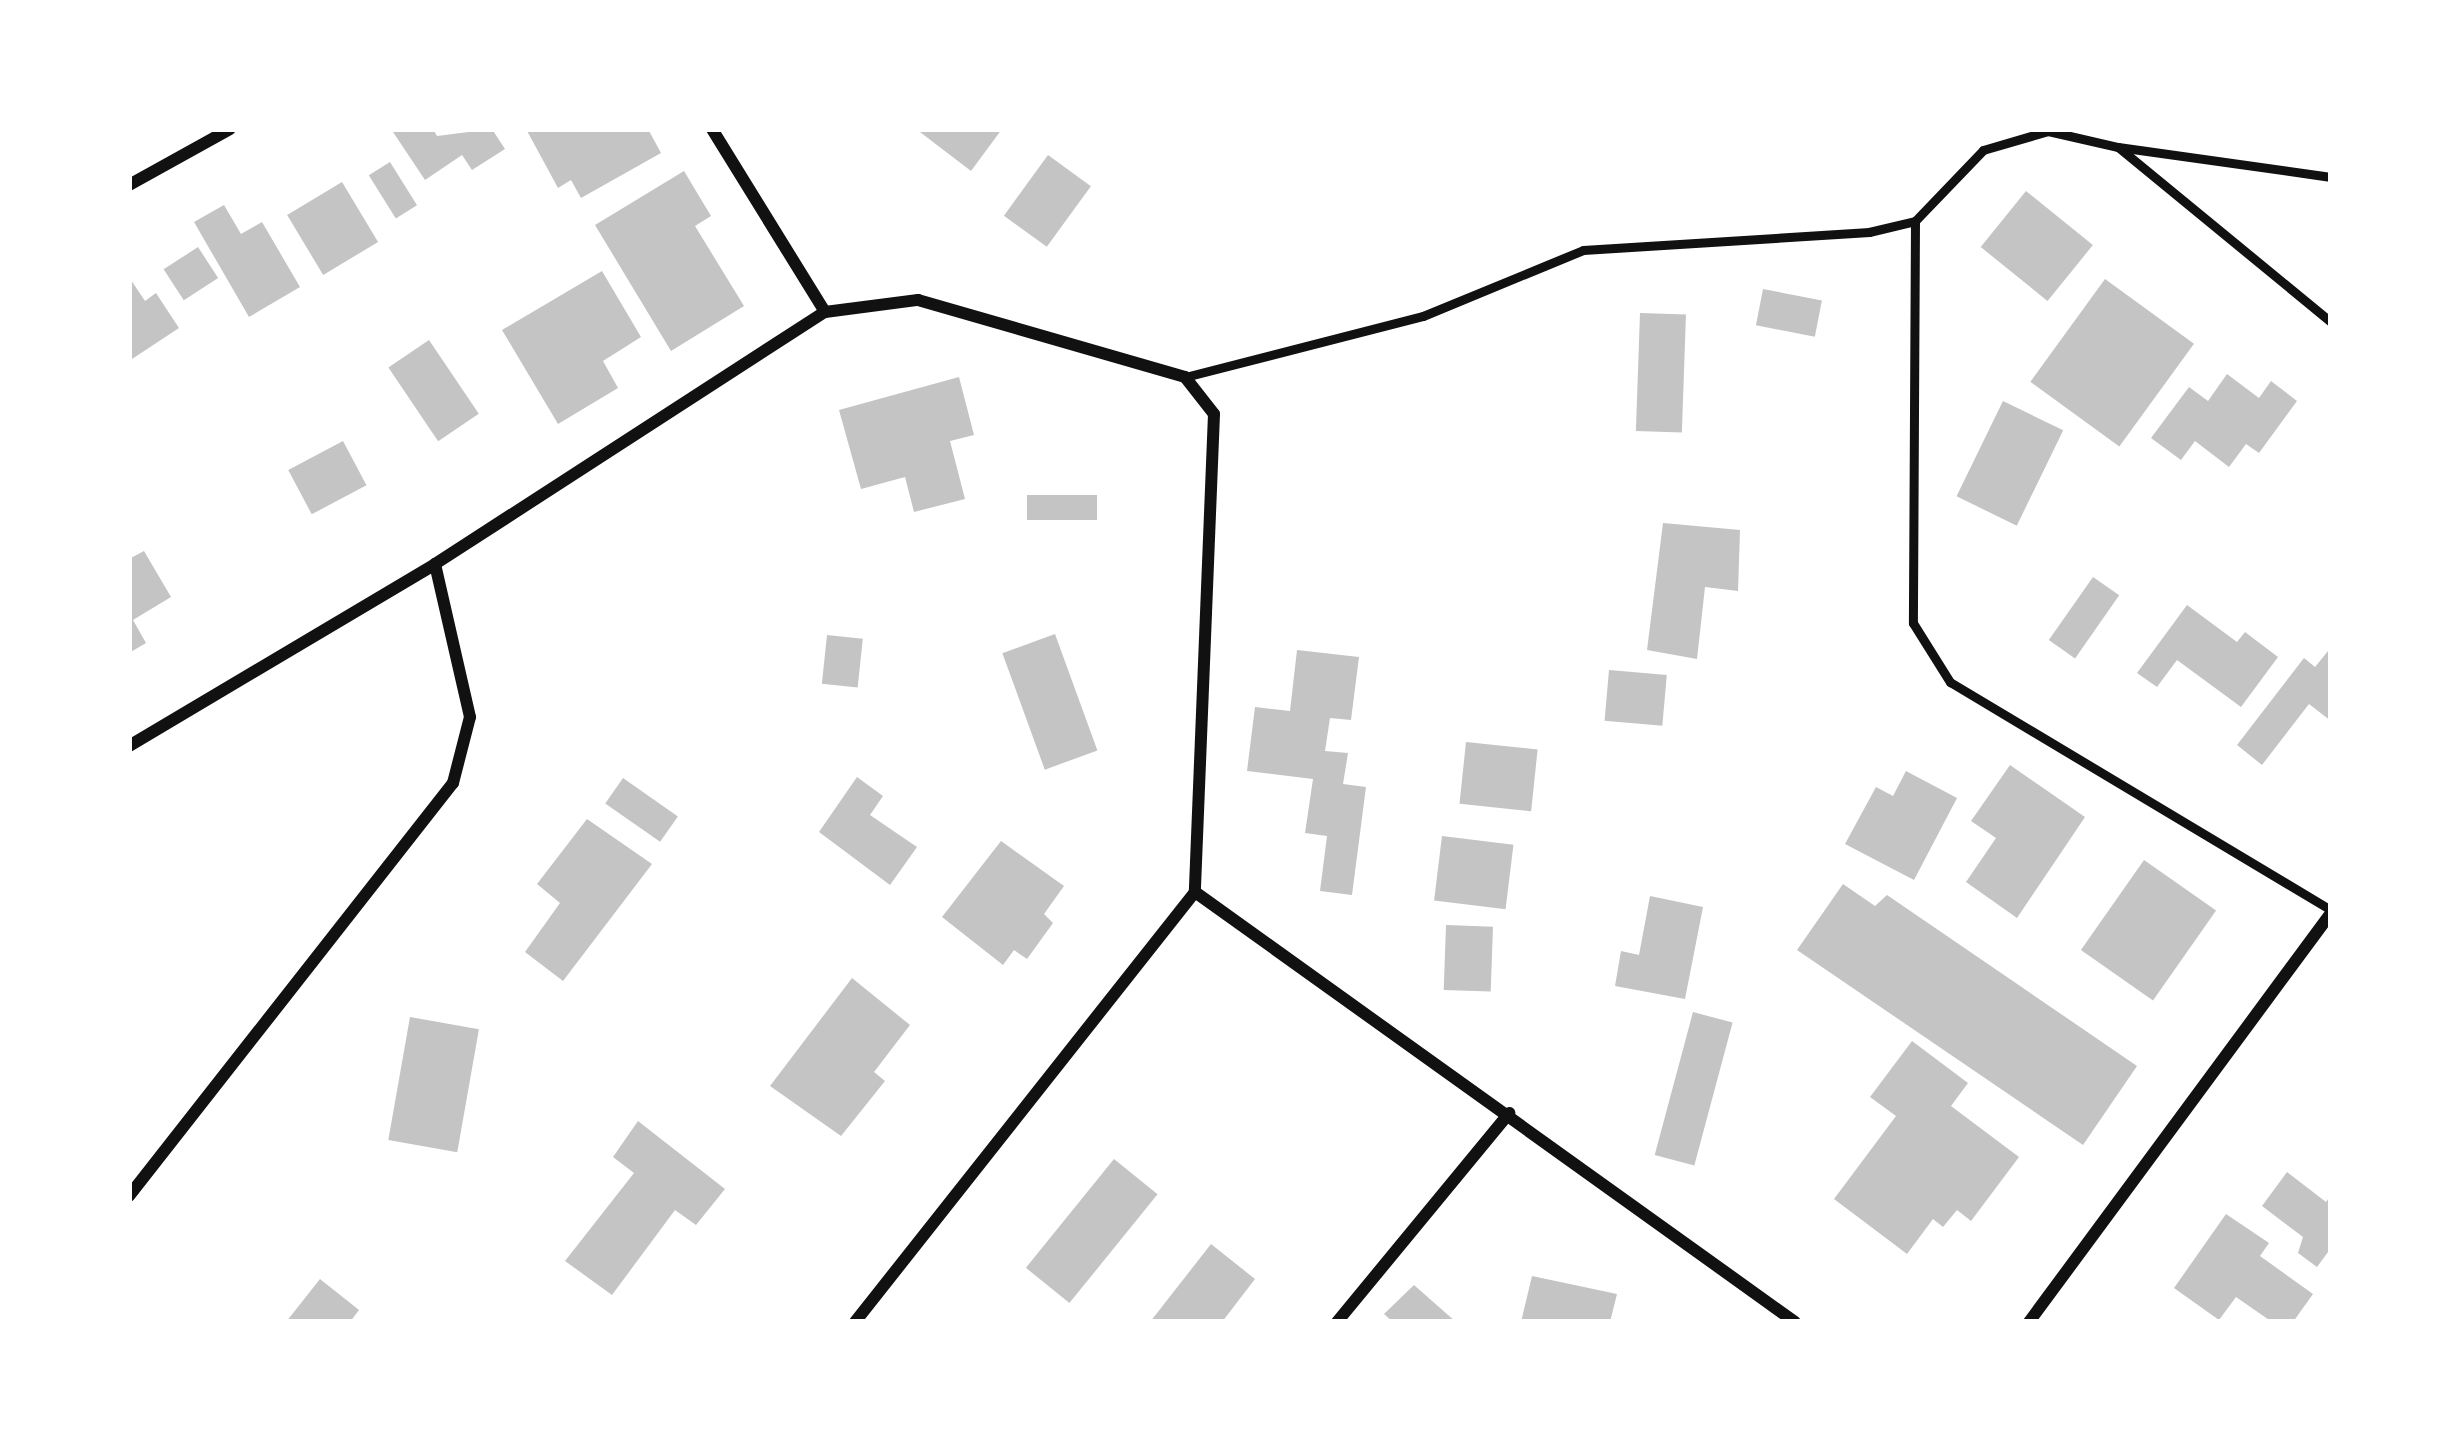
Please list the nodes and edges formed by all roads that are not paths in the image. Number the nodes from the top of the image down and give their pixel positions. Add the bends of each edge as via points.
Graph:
1 (230, 129) edge
2 (712, 129) edge
3 (2118, 147) junction
4 (2331, 177) edge
5 (129, 184) edge
6 (1915, 221) junction
7 (825, 311) junction
8 (2331, 322) edge
9 (1185, 377) junction
10 (435, 564) junction
11 (129, 746) edge
12 (1195, 892) junction
13 (2331, 912) edge
14 (1509, 1112) junction
15 (129, 1196) edge
16 (855, 1322) edge
17 (1337, 1322) edge
18 (1796, 1322) edge
19 (2030, 1322) edge

1 - 5 street
2 - 7 street
3 - 4 lane
3 - 6 lane via 2048,131 1983,150
3 - 8 lane
6 - 9 lane via 1869,232 1583,250 1424,316
6 - 13 lane via 1913,623 1950,682
7 - 9 street via 918,300
7 - 10 street
9 - 12 street via 1214,414
10 - 11 street
10 - 15 street via 470,717 453,783
12 - 14 street
12 - 16 street
13 - 19 street
14 - 17 street
14 - 18 street

